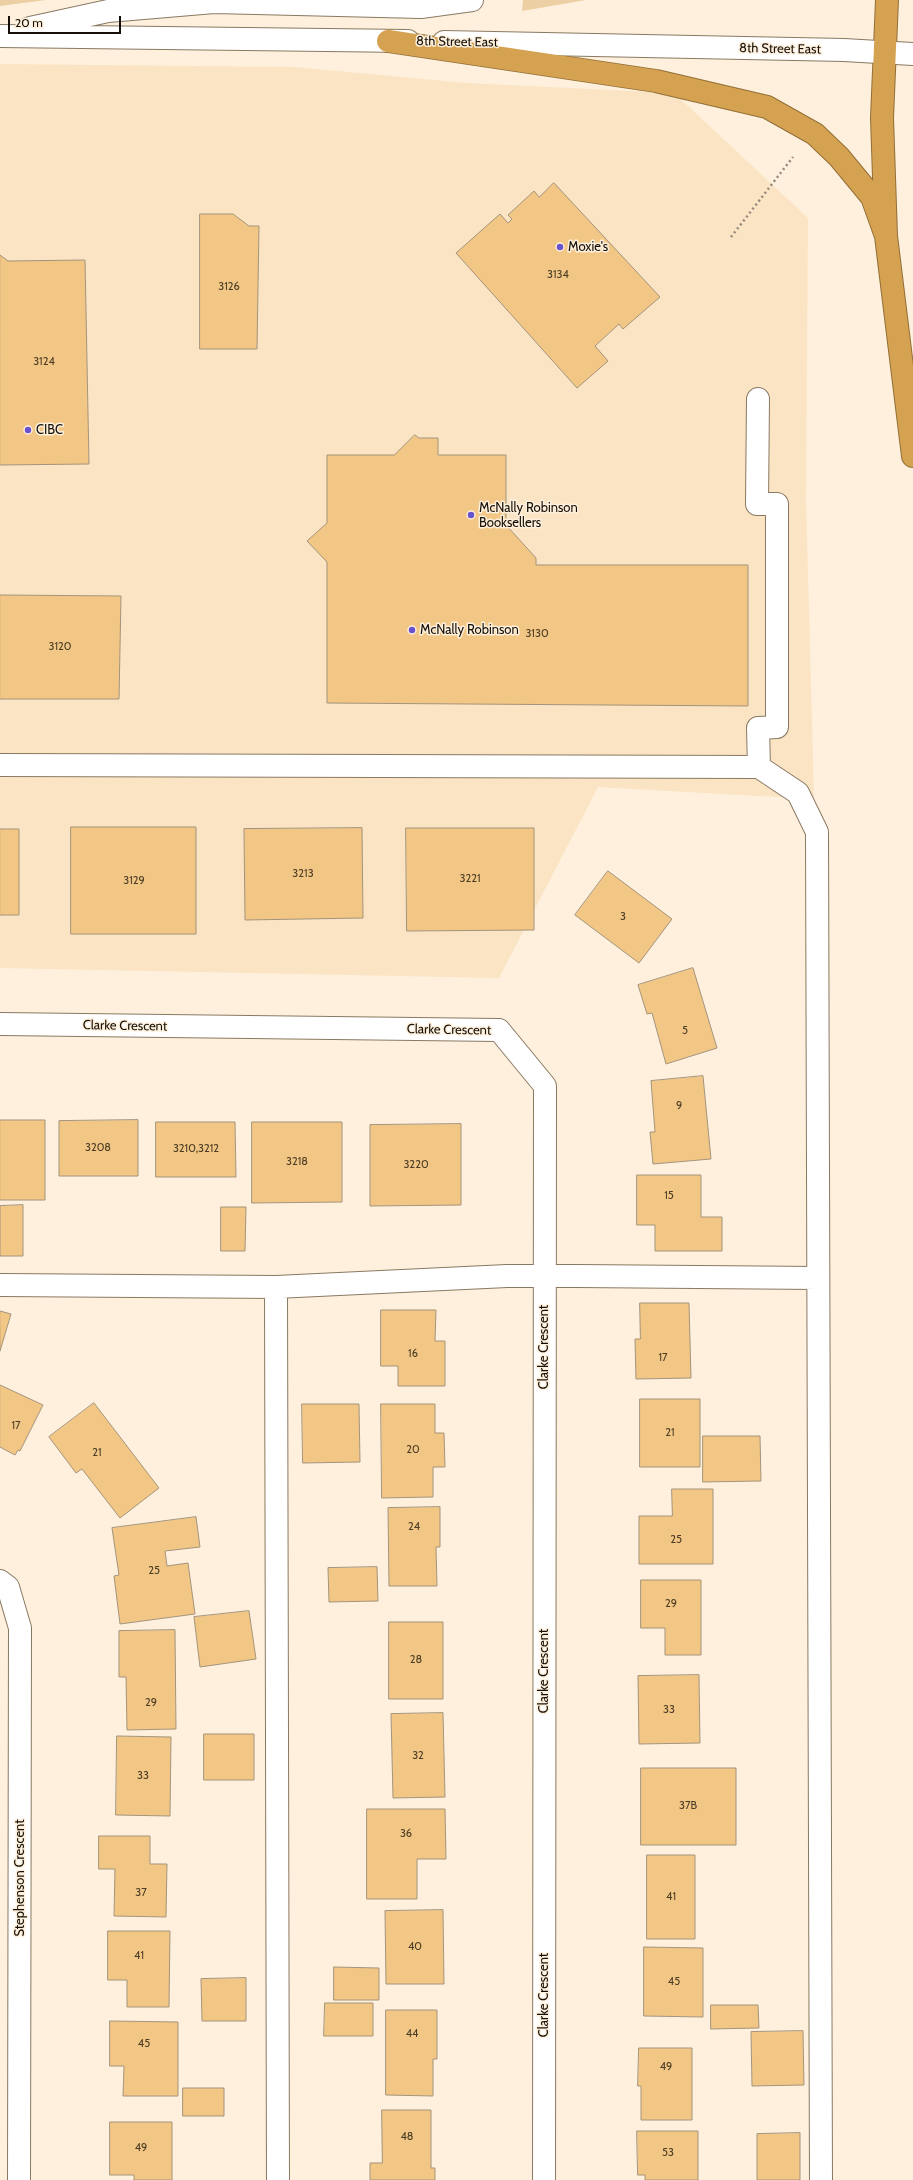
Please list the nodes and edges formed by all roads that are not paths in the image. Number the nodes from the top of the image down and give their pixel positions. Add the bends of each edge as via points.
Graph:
1 (472, 0) edge
2 (887, 0) edge
3 (0, 36) edge
4 (388, 41) junction
5 (884, 52) junction
6 (913, 54) edge
7 (886, 236) junction
8 (758, 399) dead end
9 (913, 456) edge
10 (0, 765) edge
11 (759, 767) junction
12 (0, 1024) edge
13 (544, 1277) junction
14 (818, 1278) junction
15 (0, 1285) edge
16 (276, 1287) junction
17 (0, 1581) edge
18 (20, 2180) edge
19 (278, 2180) edge
20 (544, 2180) edge
21 (821, 2180) edge

1 - 3 street via 421,7 214,2 108,11
2 - 5 highway
3 - 4 street, 8th Street East
4 - 5 street, 8th Street East
4 - 7 highway via 656,81 767,107 815,134 839,157 872,197
5 - 6 street, 8th Street East
5 - 7 highway via 882,118
7 - 9 highway
8 - 11 street via 756,504 777,504 777,727 758,728
10 - 11 street
11 - 14 street via 798,793 817,832
12 - 13 street, Clarke Crescent via 499,1030 545,1086
13 - 14 street
13 - 16 street via 507,1276
13 - 20 street, Clarke Crescent
14 - 21 street
15 - 16 street
16 - 19 street
17 - 18 street, Stephenson Crescent via 8,1587 20,1628

